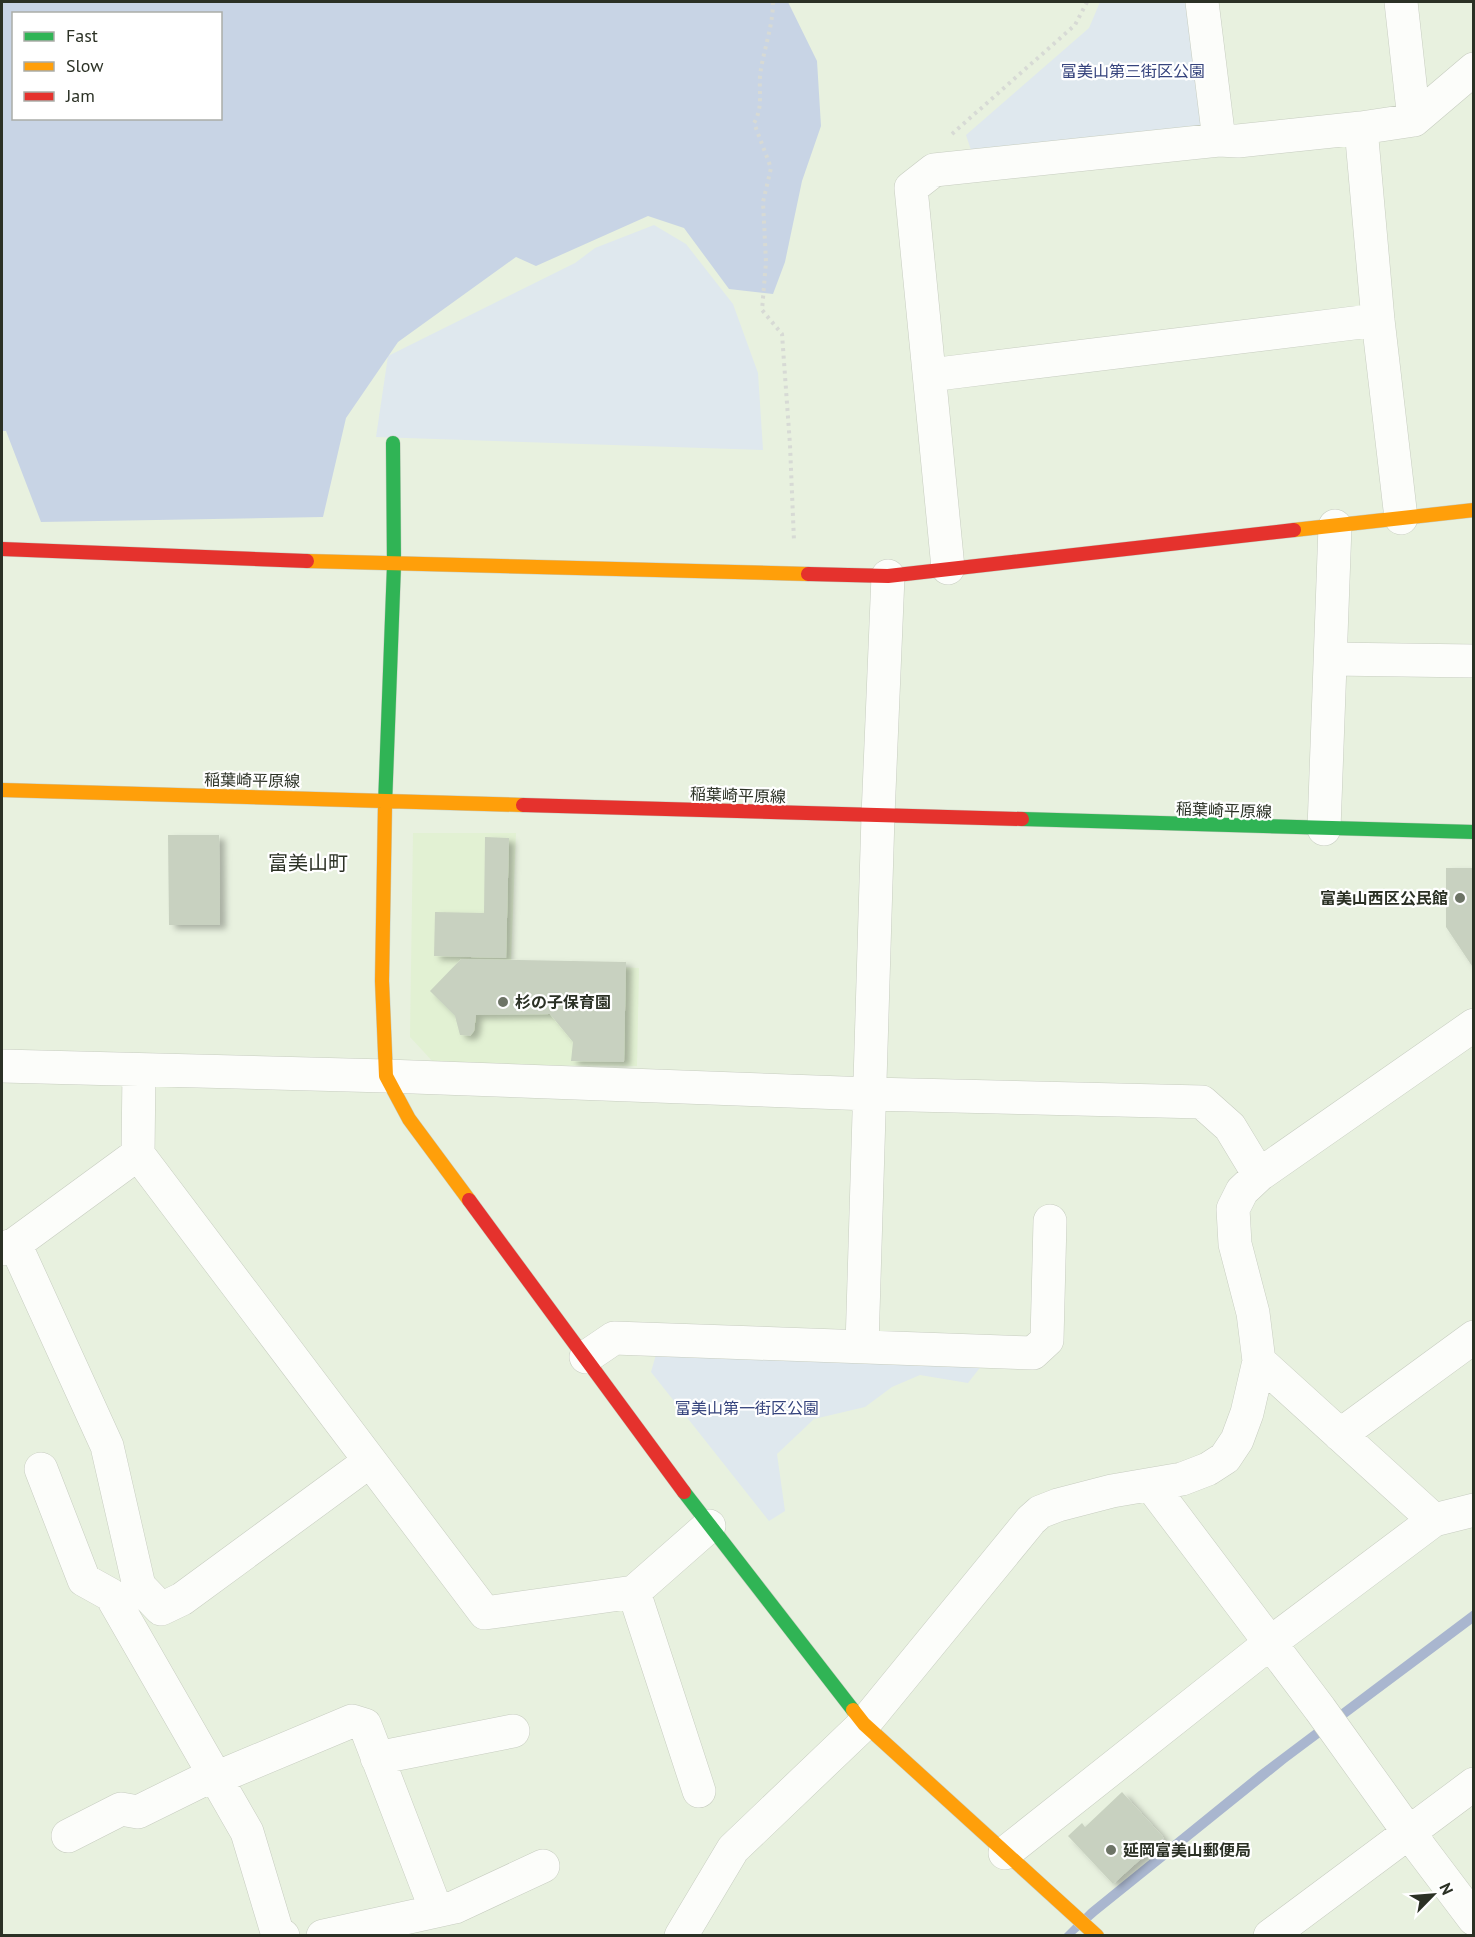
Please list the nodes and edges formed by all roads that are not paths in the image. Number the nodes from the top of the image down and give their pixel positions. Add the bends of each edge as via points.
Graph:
1 (1202, 2) edge
2 (1401, 2) edge
3 (1473, 69) edge
4 (1414, 120) junction
5 (1361, 128) junction
6 (1219, 140) junction
7 (1378, 320) junction
8 (930, 375) junction
9 (393, 442) dead end
10 (1473, 510) edge
11 (1401, 518) junction
12 (1335, 526) junction
13 (2, 549) edge
14 (394, 565) junction
15 (948, 568) junction
16 (888, 576) junction
17 (1331, 659) junction
18 (1473, 661) edge
19 (2, 790) edge
20 (385, 800) junction
21 (878, 816) junction
22 (1324, 829) junction
23 (1473, 832) edge
24 (1473, 1025) edge
25 (2, 1066) edge
26 (139, 1070) junction
27 (386, 1076) junction
28 (870, 1094) junction
29 (138, 1154) junction
30 (1259, 1174) junction
31 (1050, 1221) dead end
32 (8, 1246) edge
33 (1473, 1337) edge
34 (862, 1346) junction
35 (586, 1357) junction
36 (1259, 1361) junction
37 (1340, 1435) junction
38 (370, 1461) junction
39 (41, 1469) dead end
40 (1150, 1485) junction
41 (1473, 1510) edge
42 (1434, 1520) junction
43 (709, 1526) junction
44 (634, 1592) junction
45 (1270, 1643) junction
46 (864, 1724) junction
47 (513, 1731) dead end
48 (377, 1758) junction
49 (215, 1776) junction
50 (1473, 1784) edge
51 (699, 1791) dead end
52 (1409, 1833) junction
53 (68, 1836) dead end
54 (1005, 1853) junction
55 (543, 1866) dead end
56 (435, 1910) junction
57 (1473, 1919) edge
58 (374, 1931) edge
59 (1095, 1933) edge
60 (283, 1935) edge
61 (323, 1935) edge
62 (681, 1935) edge
63 (1270, 1935) edge

1 - 6 street
2 - 4 street
3 - 4 street
4 - 5 street
5 - 6 street
5 - 7 street
6 - 8 street via 934,170 911,188
7 - 8 street
7 - 11 street
8 - 15 street
9 - 14 street
10 - 11 street
11 - 12 street
12 - 15 street
12 - 17 street
13 - 14 street
14 - 16 street
14 - 20 street
15 - 16 street
16 - 21 street
17 - 18 street
17 - 22 street
19 - 20 street, 稲葉崎平原線
20 - 21 street, 稲葉崎平原線
20 - 27 street via 382,981
21 - 22 street, 稲葉崎平原線
21 - 28 street
22 - 23 street, 稲葉崎平原線
24 - 30 street
25 - 26 street
26 - 27 street
26 - 29 street
27 - 28 street
27 - 35 street via 409,1119
28 - 30 street via 1202,1102 1230,1127
28 - 34 street
29 - 32 street
29 - 38 street
30 - 36 street via 1242,1191 1233,1209 1235,1244 1253,1312
31 - 34 street via 1047,1340 1033,1353
32 - 38 street via 107,1446 139,1586 161,1609 182,1599
33 - 37 street
34 - 35 street via 615,1338
35 - 43 street
36 - 37 street
36 - 40 street via 1247,1413 1225,1458 1182,1479
37 - 42 street
38 - 44 street via 485,1613
39 - 49 street via 84,1580 111,1594
40 - 45 street
40 - 46 street via 1112,1491 1040,1512
41 - 42 street
42 - 45 street
43 - 44 street
43 - 46 street
44 - 51 street
45 - 52 street
45 - 54 street
46 - 54 street
46 - 62 street via 733,1849
47 - 48 street
48 - 49 street via 365,1725 352,1721
48 - 56 street
49 - 53 street via 138,1812 121,1809
49 - 60 street via 247,1832 277,1932
50 - 52 street
52 - 57 street
52 - 63 street
54 - 59 street
55 - 56 street via 455,1907
56 - 58 street
58 - 61 street

